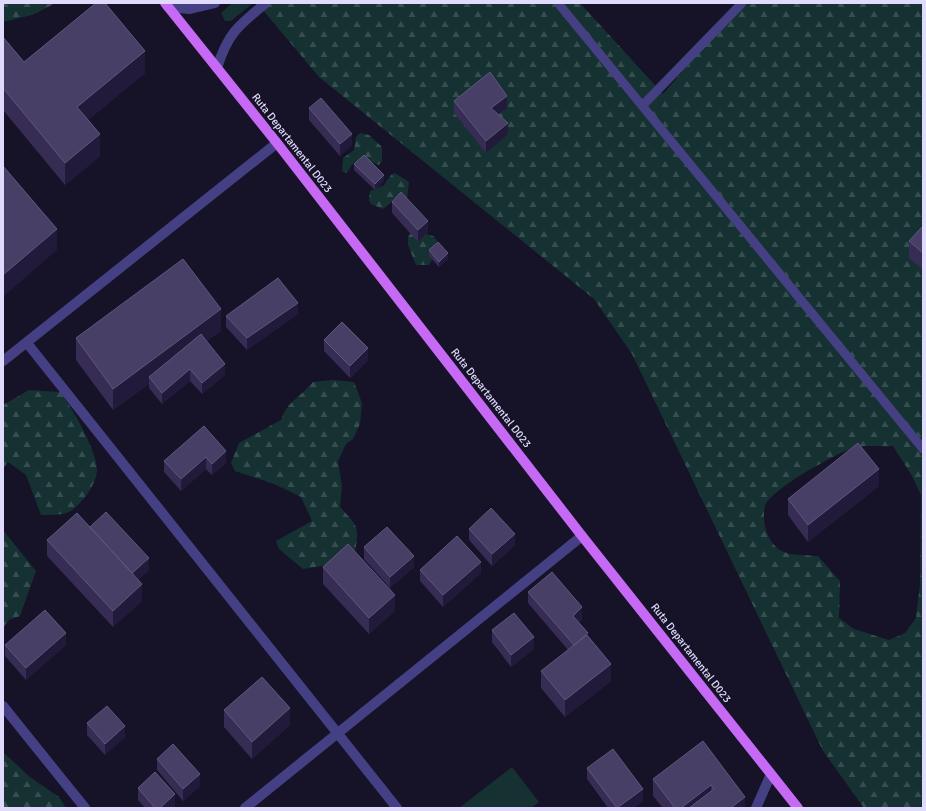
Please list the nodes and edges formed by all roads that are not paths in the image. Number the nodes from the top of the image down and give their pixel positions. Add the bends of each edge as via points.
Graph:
1 (215, 3) edge
2 (266, 3) edge
3 (558, 3) edge
4 (742, 3) edge
5 (167, 5) edge
6 (217, 68) junction
7 (643, 105) junction
8 (277, 142) junction
9 (27, 343) junction
10 (3, 361) edge
11 (923, 450) edge
12 (582, 536) junction
13 (3, 706) edge
14 (337, 734) junction
15 (771, 774) junction
16 (85, 808) edge
17 (244, 808) edge
18 (397, 808) edge
19 (756, 808) edge
20 (798, 808) edge

1 - 5 street via 190,10
2 - 6 street via 235,29 228,39
3 - 7 lane
4 - 7 lane
5 - 6 main road, Ruta Departamental D023
6 - 8 main road, Ruta Departamental D023
7 - 11 lane
8 - 9 street
8 - 12 main road, Ruta Departamental D023
9 - 10 street
9 - 14 street
12 - 14 street
12 - 15 main road, Ruta Departamental D023
13 - 16 street
14 - 17 street
14 - 18 street
15 - 19 street
15 - 20 main road, Ruta Departamental D023

